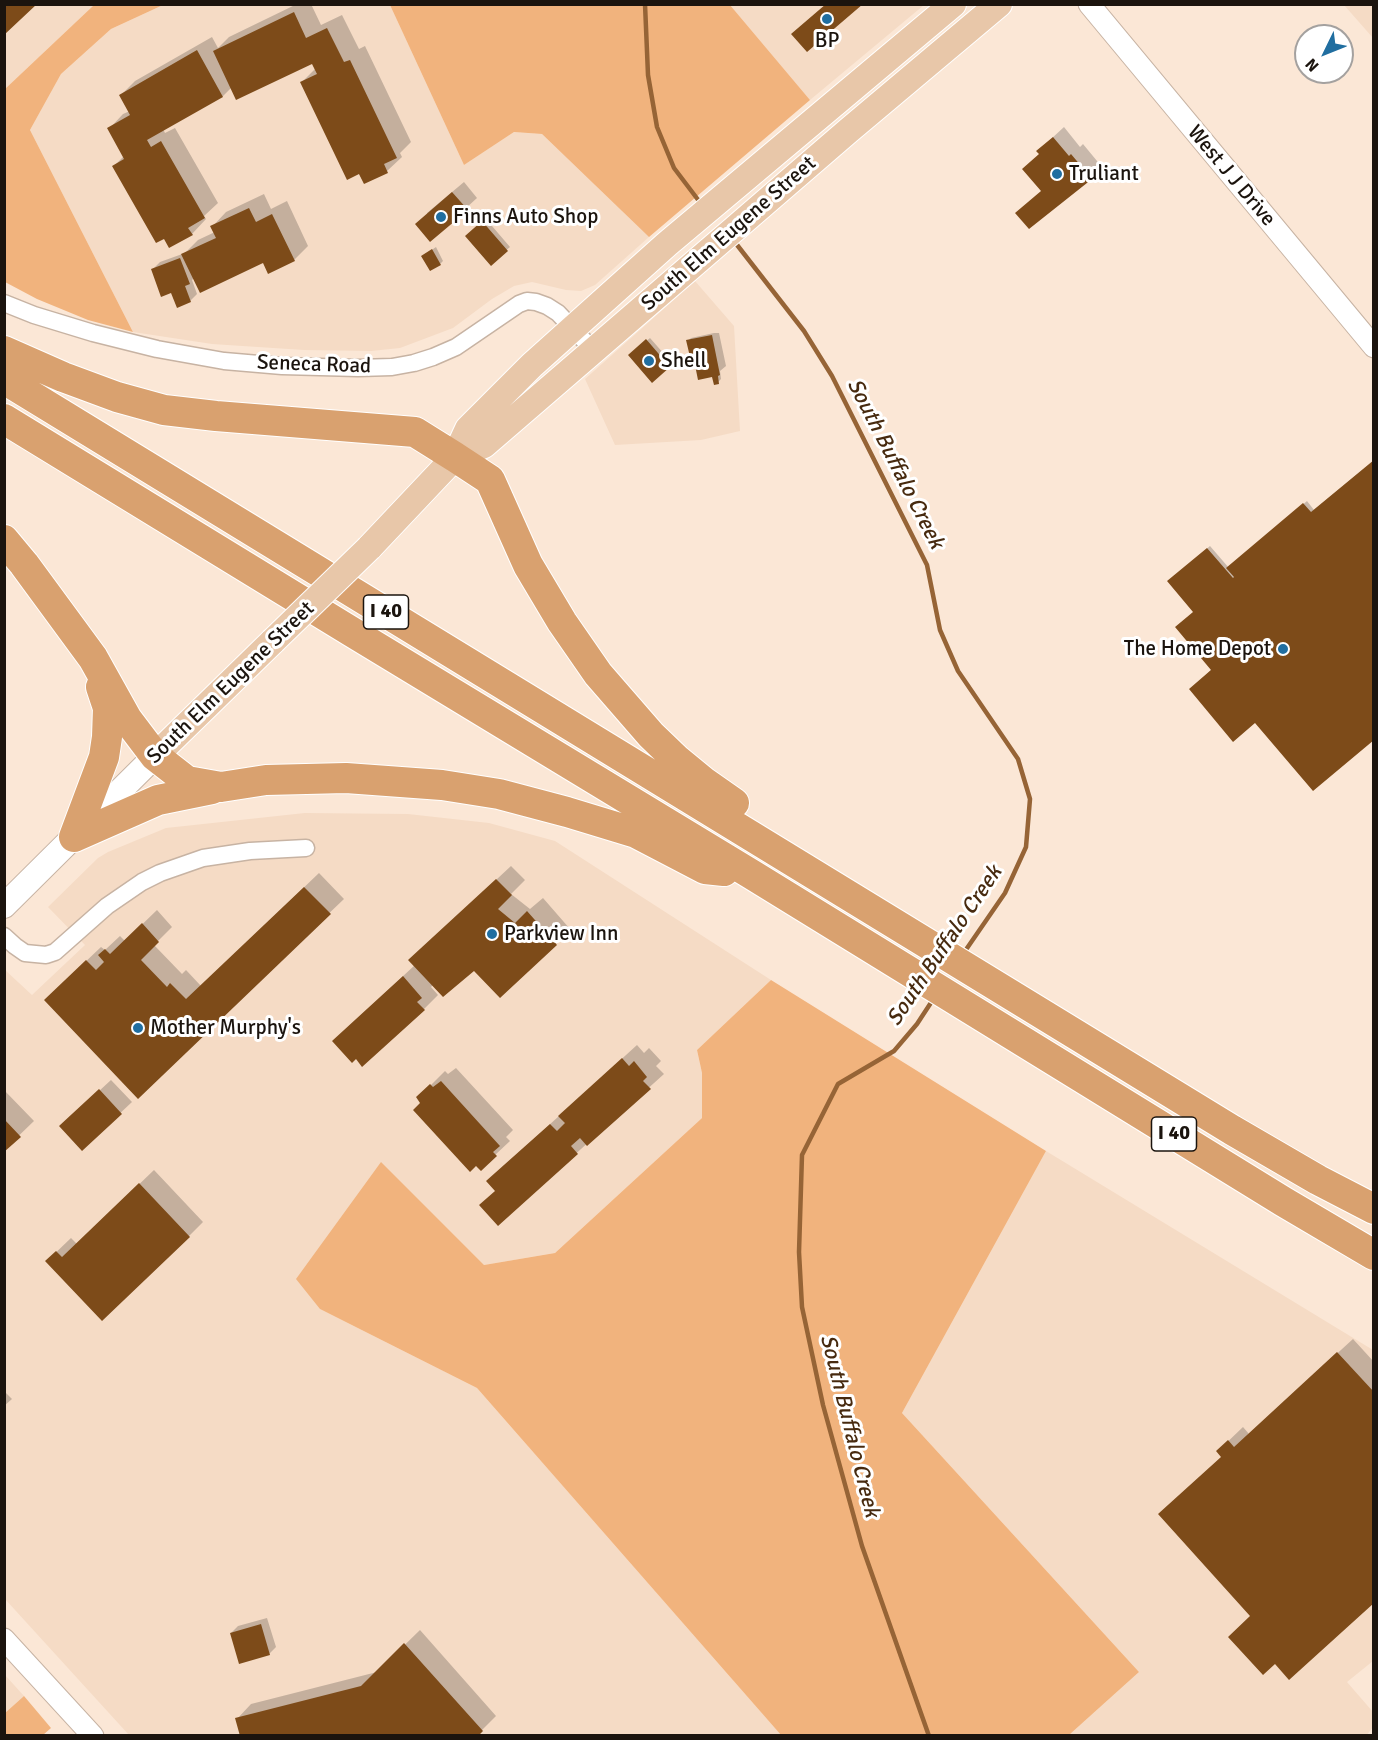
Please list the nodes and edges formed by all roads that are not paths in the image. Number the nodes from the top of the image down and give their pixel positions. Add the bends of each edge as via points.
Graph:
1 (953, 4) edge
2 (999, 4) edge
3 (1089, 4) edge
4 (4, 303) edge
5 (572, 328) junction
6 (1371, 339) edge
7 (4, 351) edge
8 (594, 351) junction
9 (4, 379) edge
10 (4, 419) edge
11 (455, 456) junction
12 (4, 540) edge
13 (93, 658) junction
14 (155, 756) junction
15 (221, 787) junction
16 (74, 837) junction
17 (768, 845) junction
18 (306, 848) dead end
19 (751, 874) junction
20 (4, 906) edge
21 (4, 936) edge
22 (1374, 1209) edge
23 (1374, 1255) edge
24 (4, 1639) edge
25 (93, 1736) edge

1 - 5 main road, South Elm Eugene Street
2 - 8 main road, South Elm Eugene Street
3 - 6 street, West J J Drive
4 - 5 street, Seneca Road via 33,315 157,349 282,366 358,368 414,363 456,347 527,301 547,306
5 - 8 street, Seneca Road
5 - 11 main road, South Elm Eugene Street via 468,429
7 - 11 highway via 117,397 164,410 415,432
8 - 11 main road, South Elm Eugene Street via 484,445
9 - 17 highway, I 40
10 - 19 highway, I 40
11 - 14 main road, South Elm Eugene Street, bridge via 369,548
11 - 17 highway via 490,480 528,565 598,674 676,759 739,806
12 - 13 highway
13 - 14 highway via 127,719
13 - 16 highway via 108,708 107,737 104,757
14 - 15 highway via 188,781
14 - 16 main road, South Elm Eugene Street
15 - 16 highway via 158,800
15 - 19 highway via 266,780 346,778 442,785 499,794 636,833 705,869
16 - 20 main road, South Elm Eugene Street
17 - 22 highway, I 40 via 1233,1130
18 - 21 street via 203,858 170,869 120,896 55,952 46,955 25,953
19 - 23 highway, I 40
24 - 25 street

